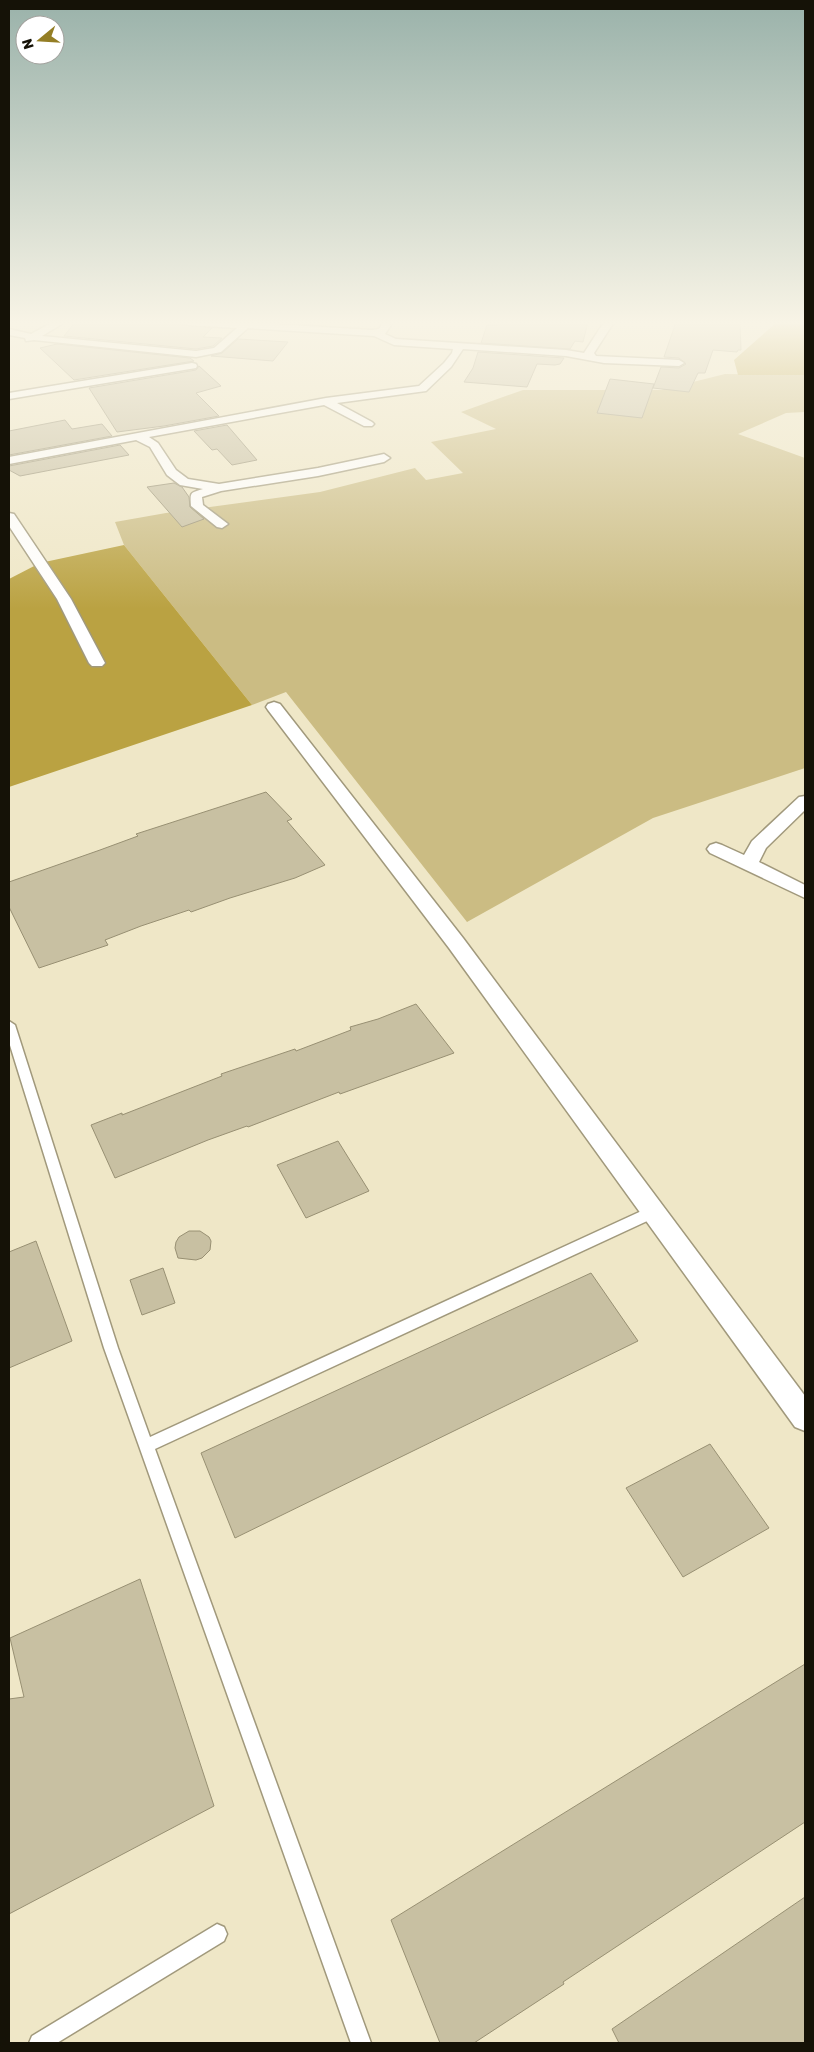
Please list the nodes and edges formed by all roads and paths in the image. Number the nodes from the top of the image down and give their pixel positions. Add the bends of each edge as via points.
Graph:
1 (233, 418) edge
2 (357, 418) edge
3 (368, 424) dead end
4 (138, 436) junction
5 (384, 458) dead end
6 (9, 460) edge
7 (219, 488) junction
8 (9, 517) edge
9 (222, 524) dead end
10 (97, 663) dead end
11 (274, 708) dead end
12 (805, 801) edge
13 (716, 849) dead end
14 (748, 865) junction
15 (805, 892) edge
16 (9, 1025) edge
17 (653, 1212) junction
18 (805, 1418) edge
19 (146, 1446) junction
20 (217, 1934) dead end
21 (39, 2043) edge
22 (361, 2043) edge

1 - 4 street
2 - 3 street
4 - 6 street
4 - 7 street via 154,445 171,472 184,482
5 - 7 street
7 - 9 street via 196,495 197,506
8 - 10 street via 64,599
11 - 17 street via 456,943
12 - 14 street via 758,845
13 - 14 street
14 - 15 street
16 - 19 lane via 111,1348
17 - 18 street
17 - 19 lane
19 - 22 lane
20 - 21 lane

